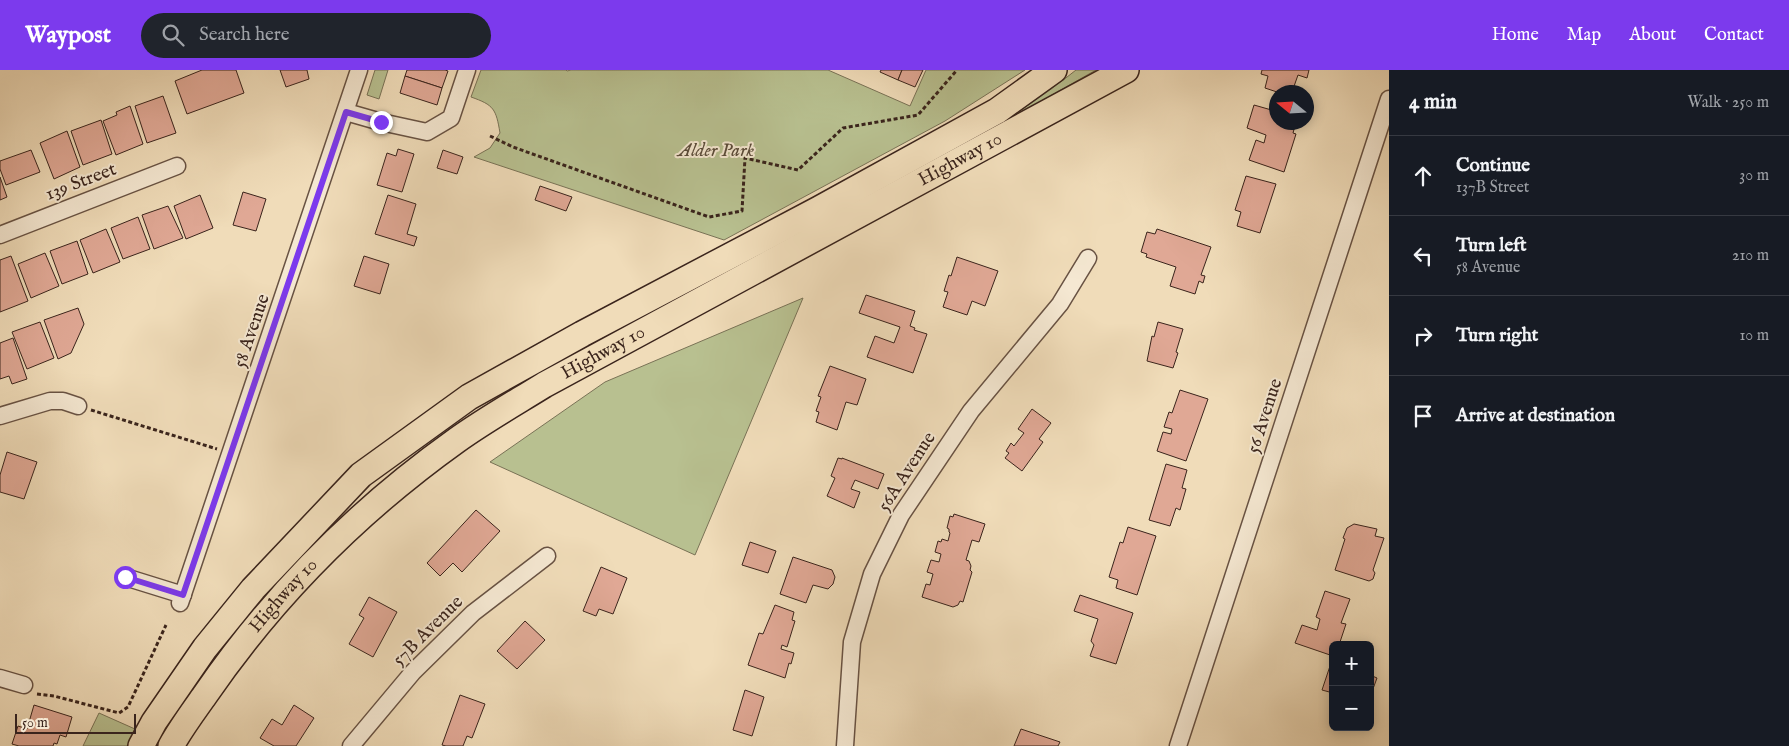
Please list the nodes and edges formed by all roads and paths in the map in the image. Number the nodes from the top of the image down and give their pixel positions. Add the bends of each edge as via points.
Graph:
1 (359, 70) edge
2 (467, 70) edge
3 (957, 70) edge
4 (1054, 70) edge
5 (1126, 70) edge
6 (1389, 99) edge
7 (348, 107) junction
8 (490, 136) dead end
9 (177, 166) dead end
10 (0, 236) edge
11 (1088, 258) dead end
12 (78, 406) dead end
13 (106, 414) dead end
14 (0, 416) edge
15 (220, 450) dead end
16 (547, 556) dead end
17 (125, 577) dead end
18 (166, 625) dead end
19 (0, 678) edge
20 (26, 689) joint
21 (141, 746) edge
22 (171, 746) edge
23 (351, 746) edge
24 (845, 746) edge
25 (1178, 746) edge

1 - 7 street, 58 Avenue
2 - 7 street via 451,118 427,132 381,122
3 - 8 path via 918,115 843,128 798,170 745,158 742,211 708,217
4 - 21 highway, Highway 10 via 998,111 469,397 361,474 253,589 205,648
5 - 22 highway, Highway 10 via 544,385 458,440 395,488 332,543 276,601 224,666
6 - 25 street, 56 Avenue
7 - 17 street, 58 Avenue via 182,599
9 - 10 street, 139 Street
11 - 24 street, 56A Avenue via 1060,304 971,411 901,515 872,574 852,642
12 - 14 street via 50,401
13 - 15 path
16 - 23 street, 57B Avenue via 473,613 413,672
18 - 20 path via 128,708 118,713
19 - 20 street

